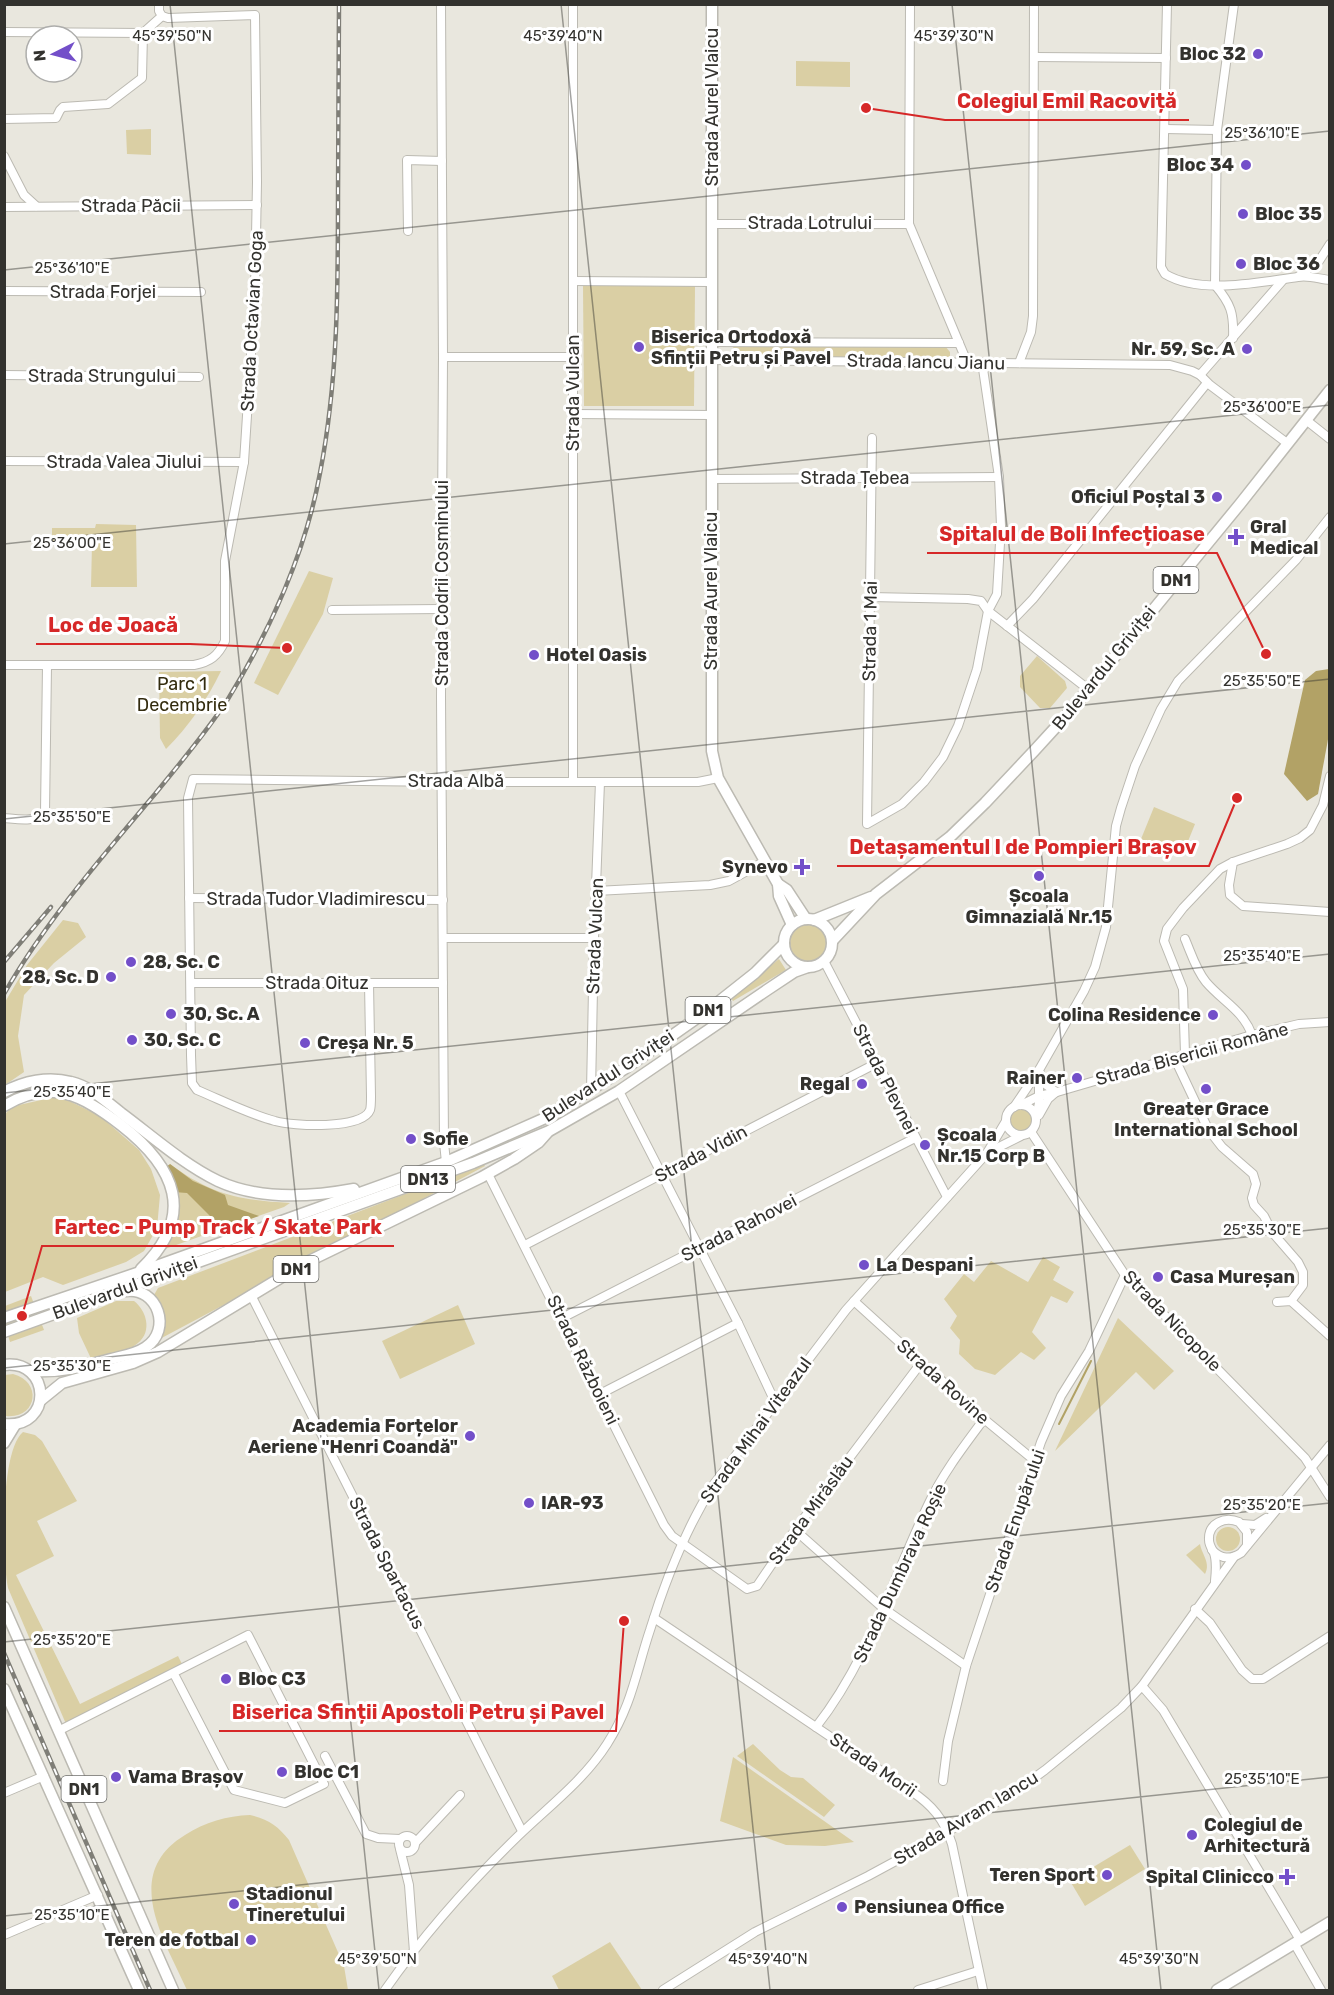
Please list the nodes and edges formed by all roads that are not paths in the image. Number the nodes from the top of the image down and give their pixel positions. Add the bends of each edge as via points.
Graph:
1 (159, 4) edge
2 (441, 4) edge
3 (573, 4) edge
4 (712, 4) edge
5 (910, 4) edge
6 (1034, 4) edge
7 (1167, 4) edge
8 (1234, 4) edge
9 (162, 16) junction
10 (4, 32) edge
11 (143, 33) junction
12 (1035, 57) junction
13 (1166, 58) junction
14 (4, 119) edge
15 (1165, 129) junction
16 (1217, 130) junction
17 (4, 156) edge
18 (442, 161) junction
19 (256, 205) junction
20 (36, 206) junction
21 (4, 207) edge
22 (711, 224) junction
23 (909, 224) junction
24 (408, 231) dead end
25 (1329, 244) edge
26 (1317, 262) junction
27 (1329, 263) edge
28 (1299, 276) junction
29 (1315, 277) junction
30 (1329, 279) edge
31 (1283, 280) junction
32 (573, 281) junction
33 (711, 282) junction
34 (1215, 285) junction
35 (4, 291) edge
36 (201, 292) dead end
37 (1233, 338) junction
38 (711, 342) junction
39 (959, 343) junction
40 (443, 357) junction
41 (572, 357) junction
42 (711, 360) junction
43 (967, 362) junction
44 (981, 362) junction
45 (1019, 363) junction
46 (4, 375) edge
47 (1200, 375) junction
48 (199, 377) dead end
49 (1207, 383) junction
50 (1329, 390) edge
51 (573, 414) junction
52 (711, 415) junction
53 (1306, 420) junction
54 (872, 438) dead end
55 (1329, 439) edge
56 (1287, 443) junction
57 (4, 461) edge
58 (244, 462) junction
59 (999, 477) junction
60 (871, 478) junction
61 (711, 479) junction
62 (1329, 517) edge
63 (870, 597) junction
64 (441, 609) junction
65 (332, 610) dead end
66 (988, 611) junction
67 (1007, 626) junction
68 (4, 665) edge
69 (47, 666) junction
70 (1088, 689) junction
71 (1329, 776) edge
72 (718, 778) junction
73 (193, 779) joint
74 (573, 781) junction
75 (442, 782) junction
76 (600, 782) junction
77 (4, 818) edge
78 (765, 861) junction
79 (1233, 862) junction
80 (778, 884) junction
81 (596, 891) junction
82 (876, 894) junction
83 (189, 898) junction
84 (443, 900) junction
85 (1329, 912) edge
86 (810, 919) junction
87 (792, 925) junction
88 (443, 938) junction
89 (594, 938) junction
90 (1185, 939) dead end
91 (832, 941) junction
92 (784, 944) junction
93 (824, 961) junction
94 (808, 967) junction
95 (191, 983) junction
96 (369, 983) junction
97 (443, 983) junction
98 (1329, 1022) edge
99 (1252, 1035) junction
100 (1185, 1054) junction
101 (1174, 1057) junction
102 (877, 1063) junction
103 (1039, 1070) junction
104 (591, 1091) junction
105 (619, 1091) junction
106 (4, 1092) edge
107 (1056, 1092) junction
108 (1039, 1096) junction
109 (4, 1106) edge
110 (1018, 1106) junction
111 (1036, 1119) junction
112 (1006, 1120) junction
113 (549, 1131) junction
114 (1027, 1134) junction
115 (915, 1138) junction
116 (987, 1153) junction
117 (446, 1162) junction
118 (488, 1173) junction
119 (662, 1175) junction
120 (387, 1183) junction
121 (947, 1197) junction
122 (525, 1245) junction
123 (699, 1249) junction
124 (137, 1273) junction
125 (1125, 1275) junction
126 (111, 1294) junction
127 (251, 1295) junction
128 (854, 1301) junction
129 (1291, 1301) junction
130 (1276, 1302) dead end
131 (4, 1318) edge
132 (561, 1318) junction
133 (738, 1323) junction
134 (4, 1332) edge
135 (1329, 1336) edge
136 (4, 1354) edge
137 (921, 1363) junction
138 (9, 1365) edge
139 (30, 1371) junction
140 (600, 1394) junction
141 (41, 1400) junction
142 (775, 1402) junction
143 (984, 1419) junction
144 (10, 1425) edge
145 (4, 1443) edge
146 (1329, 1445) edge
147 (1035, 1461) junction
148 (1311, 1467) junction
149 (1329, 1497) edge
150 (1272, 1515) junction
151 (1242, 1524) junction
152 (795, 1530) junction
153 (681, 1543) junction
154 (1247, 1545) junction
155 (1212, 1550) junction
156 (1234, 1557) junction
157 (1215, 1582) junction
158 (4, 1607) edge
159 (883, 1608) junction
160 (1195, 1609) junction
161 (654, 1618) junction
162 (1329, 1636) edge
163 (966, 1666) junction
164 (174, 1674) junction
165 (1142, 1686) junction
166 (4, 1689) edge
167 (816, 1726) junction
168 (58, 1731) junction
169 (325, 1756) dead end
170 (44, 1776) junction
171 (943, 1781) dead end
172 (4, 1792) edge
173 (460, 1795) dead end
174 (522, 1831) junction
175 (948, 1832) junction
176 (400, 1839) junction
177 (415, 1843) junction
178 (400, 1849) junction
179 (98, 1895) junction
180 (1329, 1922) edge
181 (4, 1935) edge
182 (1297, 1941) junction
183 (414, 1952) junction
184 (978, 1971) junction
185 (139, 1990) edge
186 (173, 1990) edge
187 (385, 1990) edge
188 (663, 1990) edge
189 (918, 1990) edge
190 (983, 1990) edge
191 (1217, 1990) edge
192 (1321, 1990) edge

1 - 9 street
2 - 18 street, Strada Codrii Cosminului
3 - 32 street, Strada Vulcan
4 - 22 main road, Strada Aurel Vlaicu
5 - 23 street
6 - 12 street
7 - 13 street
8 - 16 street
9 - 11 street
9 - 19 street, Strada Octavian Goga via 255,15
10 - 11 street
11 - 14 street via 142,78 108,104 63,107 56,118
12 - 13 street
12 - 45 street via 1033,316
13 - 15 street
15 - 16 street
15 - 34 street via 1161,267 1171,278
16 - 34 street
17 - 20 street via 24,195
18 - 24 street via 407,160
18 - 40 street, Strada Codrii Cosminului
19 - 20 street, Strada Păcii
19 - 58 street, Strada Octavian Goga via 255,292
20 - 21 street, Strada Păcii
22 - 23 street, Strada Lotrului
22 - 33 main road, Strada Aurel Vlaicu
23 - 39 street
25 - 26 street
26 - 27 street
26 - 28 street
26 - 29 street
28 - 29 street
28 - 31 street
29 - 30 street
31 - 34 street
31 - 37 street
32 - 33 street
32 - 41 street, Strada Vulcan
33 - 38 main road, Strada Aurel Vlaicu
34 - 37 street via 1230,304
35 - 36 street, Strada Forjei
37 - 47 street
38 - 39 street, Strada Iancu Jianu
38 - 42 main road, Strada Aurel Vlaicu
39 - 43 street
40 - 41 street
40 - 64 street, Strada Codrii Cosminului
41 - 51 street, Strada Vulcan
42 - 43 street, Strada Iancu Jianu
42 - 52 main road, Strada Aurel Vlaicu
43 - 44 street, Strada Iancu Jianu
44 - 45 street, Strada Iancu Jianu
44 - 59 street
45 - 47 street, Strada Iancu Jianu via 1162,364
46 - 48 street, Strada Strungului
47 - 49 street
49 - 56 street
49 - 67 street
50 - 53 main road, Bulevardul Griviței / DN1
51 - 52 street
51 - 74 street, Strada Vulcan
52 - 61 main road, Strada Aurel Vlaicu
53 - 55 street
53 - 56 main road, Bulevardul Griviței / DN1
54 - 60 street, Strada 1 Mai
56 - 70 main road, Bulevardul Griviței / DN1
57 - 58 street, Strada Valea Jiului
58 - 69 street, Strada Octavian Goga via 225,561 226,628 220,651 209,661 194,665
59 - 60 street, Strada Țebea
59 - 66 street via 998,594
60 - 61 street, Strada Țebea
60 - 63 street, Strada 1 Mai
61 - 72 main road, Strada Aurel Vlaicu via 711,736
62 - 103 street via 1296,560 1178,681 1161,709 1135,766 1116,826 1106,927 1095,967
63 - 66 street via 968,599 981,602
63 - 66 street, Strada 1 Mai via 867,824 902,804 943,757 977,669
64 - 65 street
64 - 75 street, Strada Codrii Cosminului
66 - 67 street
67 - 70 street
68 - 69 street, Strada Octavian Goga
69 - 77 street via 45,812 33,819
70 - 82 main road, Bulevardul Griviței / DN1 via 950,837
71 - 79 street via 1323,805 1310,830 1287,844
72 - 76 street, Strada Albă via 698,782
72 - 78 main road, Strada Aurel Vlaicu
73 - 75 street, Strada Albă
73 - 83 street, Strada Tudor Vladimirescu via 188,798
74 - 75 street, Strada Albă
74 - 76 street, Strada Albă
75 - 84 street, Strada Codrii Cosminului
76 - 81 street, Strada Vulcan
78 - 80 main road, Strada Aurel Vlaicu
78 - 81 street via 736,878 710,885
79 - 85 street via 1229,885 1236,902 1244,906
79 - 100 street via 1213,874 1164,936 1183,989
80 - 86 main road, Strada Aurel Vlaicu
80 - 87 main road, Strada Aurel Vlaicu
81 - 89 street, Strada Vulcan
82 - 86 main road, Bulevardul Griviței / DN1
82 - 91 main road, Bulevardul Griviței / DN1
83 - 84 street, Strada Tudor Vladimirescu
83 - 95 street, Strada Tudor Vladimirescu
84 - 88 street, Strada Codrii Cosminului
86 - 87 main road, DN1
86 - 91 main road via 826,928
87 - 92 main road, DN1
88 - 89 street
88 - 97 street, Strada Codrii Cosminului
89 - 104 street, Strada Vulcan
90 - 99 street via 1206,982 1234,1006
91 - 93 main road, DN1
92 - 94 main road via 793,962
92 - 104 main road, Bulevardul Griviței / DN1 via 727,997
93 - 94 main road, DN1
93 - 102 street, Strada Plevnei
94 - 105 main road, Bulevardul Griviței / DN1 via 794,972
95 - 96 street, Strada Oituz
95 - 96 street, Strada Tudor Vladimirescu via 192,1083 197,1090 272,1120 308,1125 356,1121 370,1111
96 - 97 street, Strada Oituz
97 - 117 street, Strada Codrii Cosminului
98 - 99 street, Strada Bisericii Române via 1299,1024
99 - 100 street, Strada Bisericii Române
100 - 101 street, Strada Bisericii Române
101 - 107 street, Strada Bisericii Române
101 - 129 street via 1208,1129 1252,1174 1256,1184 1254,1205 1303,1272 1303,1285
102 - 115 street, Strada Plevnei
102 - 119 street, Strada Vidin
103 - 107 street via 1045,1084
103 - 108 street
103 - 110 street
104 - 117 main road, Bulevardul Griviței / DN1 via 543,1119
105 - 113 main road, Bulevardul Griviței / DN1
105 - 119 street
106 - 120 main road, DN1 via 43,1080 80,1085 176,1155 220,1182 243,1189 292,1195
107 - 108 street, Strada Bisericii Române
107 - 111 street
108 - 110 street, Strada Bisericii Române
108 - 111 street
109 - 124 main road via 42,1092 75,1095 114,1120 155,1156 168,1178 172,1219 160,1248
110 - 111 street via 1030,1109
110 - 112 street via 1008,1112
111 - 114 street via 1035,1127
112 - 114 street via 1011,1132
112 - 116 street, Strada Mihai Viteazul
113 - 118 main road, Bulevardul Griviței / DN1 via 539,1142
113 - 126 main road, Bulevardul Griviței / DN13 via 473,1163
114 - 116 street, Strada Mihai Viteazul
114 - 125 street, Strada Nicopole
115 - 121 street, Strada Plevnei
115 - 123 street, Strada Rahovei
116 - 121 street, Strada Mihai Viteazul
117 - 120 main road, Bulevardul Griviței / DN1
118 - 122 street, Strada Războieni
118 - 127 main road, Bulevardul Griviței / DN1 via 305,1263
119 - 122 street, Strada Vidin
119 - 123 street
120 - 124 main road, Bulevardul Griviței / DN13
121 - 128 street, Strada Mihai Viteazul
122 - 132 street, Strada Războieni
123 - 132 street, Strada Rahovei
123 - 133 street
124 - 131 main road, Bulevardul Griviței / DN13
125 - 147 street, Strada Enupărului via 1050,1420
125 - 148 street, Strada Nicopole
126 - 134 main road, Bulevardul Griviței / DN13
126 - 139 main road via 133,1290 149,1296 160,1322 153,1342 135,1352 70,1371
127 - 141 main road, Bulevardul Griviței / DN1 via 143,1359 62,1383
127 - 174 street, Strada Spartacus
128 - 137 street, Strada Rovine
128 - 142 street, Strada Mihai Viteazul
129 - 130 street
129 - 135 street
132 - 140 street, Strada Războieni
133 - 140 street
133 - 142 street
136 - 138 main road
137 - 143 street, Strada Rovine
137 - 152 street, Strada Mirăslău
138 - 139 main road
139 - 141 main road via 39,1384
140 - 153 street, Strada Războieni via 664,1525
141 - 144 main road, Bulevardul Griviței via 32,1417
142 - 153 street, Strada Mihai Viteazul via 714,1484
143 - 147 street, Strada Rovine
143 - 159 street, Strada Dumbrava Roșie via 937,1487
144 - 145 main road
146 - 148 street
147 - 163 street, Strada Enupărului
148 - 149 street, Strada Nicopole
148 - 150 street
150 - 151 street via 1255,1525
150 - 154 street
151 - 154 street via 1247,1532
151 - 155 street via 1228,1519 1214,1525 1209,1537
152 - 153 street, Strada Mirăslău via 751,1589
152 - 159 street
153 - 161 street, Strada Mihai Viteazul
154 - 156 street
155 - 156 street via 1220,1556
155 - 157 street
156 - 157 street, Strada Avram Iancu
157 - 160 street, Strada Avram Iancu
158 - 168 main road, DN1
159 - 163 street
159 - 167 street, Strada Dumbrava Roșie via 854,1670
160 - 162 street via 1252,1679 1263,1679
160 - 165 street, Strada Avram Iancu
161 - 167 street, Strada Morii
161 - 174 street, Strada Mihai Viteazul via 634,1689 615,1732 583,1775
163 - 171 street, Strada Enupărului
164 - 164 street via 248,1635 324,1784 285,1803 234,1790
164 - 168 street
165 - 175 street, Strada Avram Iancu via 1045,1770
165 - 182 street via 1163,1710
166 - 170 main road
167 - 175 street, Strada Morii via 925,1801
168 - 186 main road, DN1
169 - 176 street via 366,1834
170 - 172 street
170 - 179 main road
173 - 177 street
174 - 183 street, Strada Mihai Viteazul
175 - 184 street, Strada Morii
175 - 188 street, Strada Avram Iancu via 755,1932
176 - 177 street via 410,1836
176 - 178 street
177 - 178 street via 410,1851
178 - 183 street via 409,1885
179 - 181 street
179 - 185 main road
180 - 182 main road
182 - 191 main road
182 - 192 street
183 - 187 street, Strada Mihai Viteazul
184 - 189 street
184 - 190 street, Strada Morii

